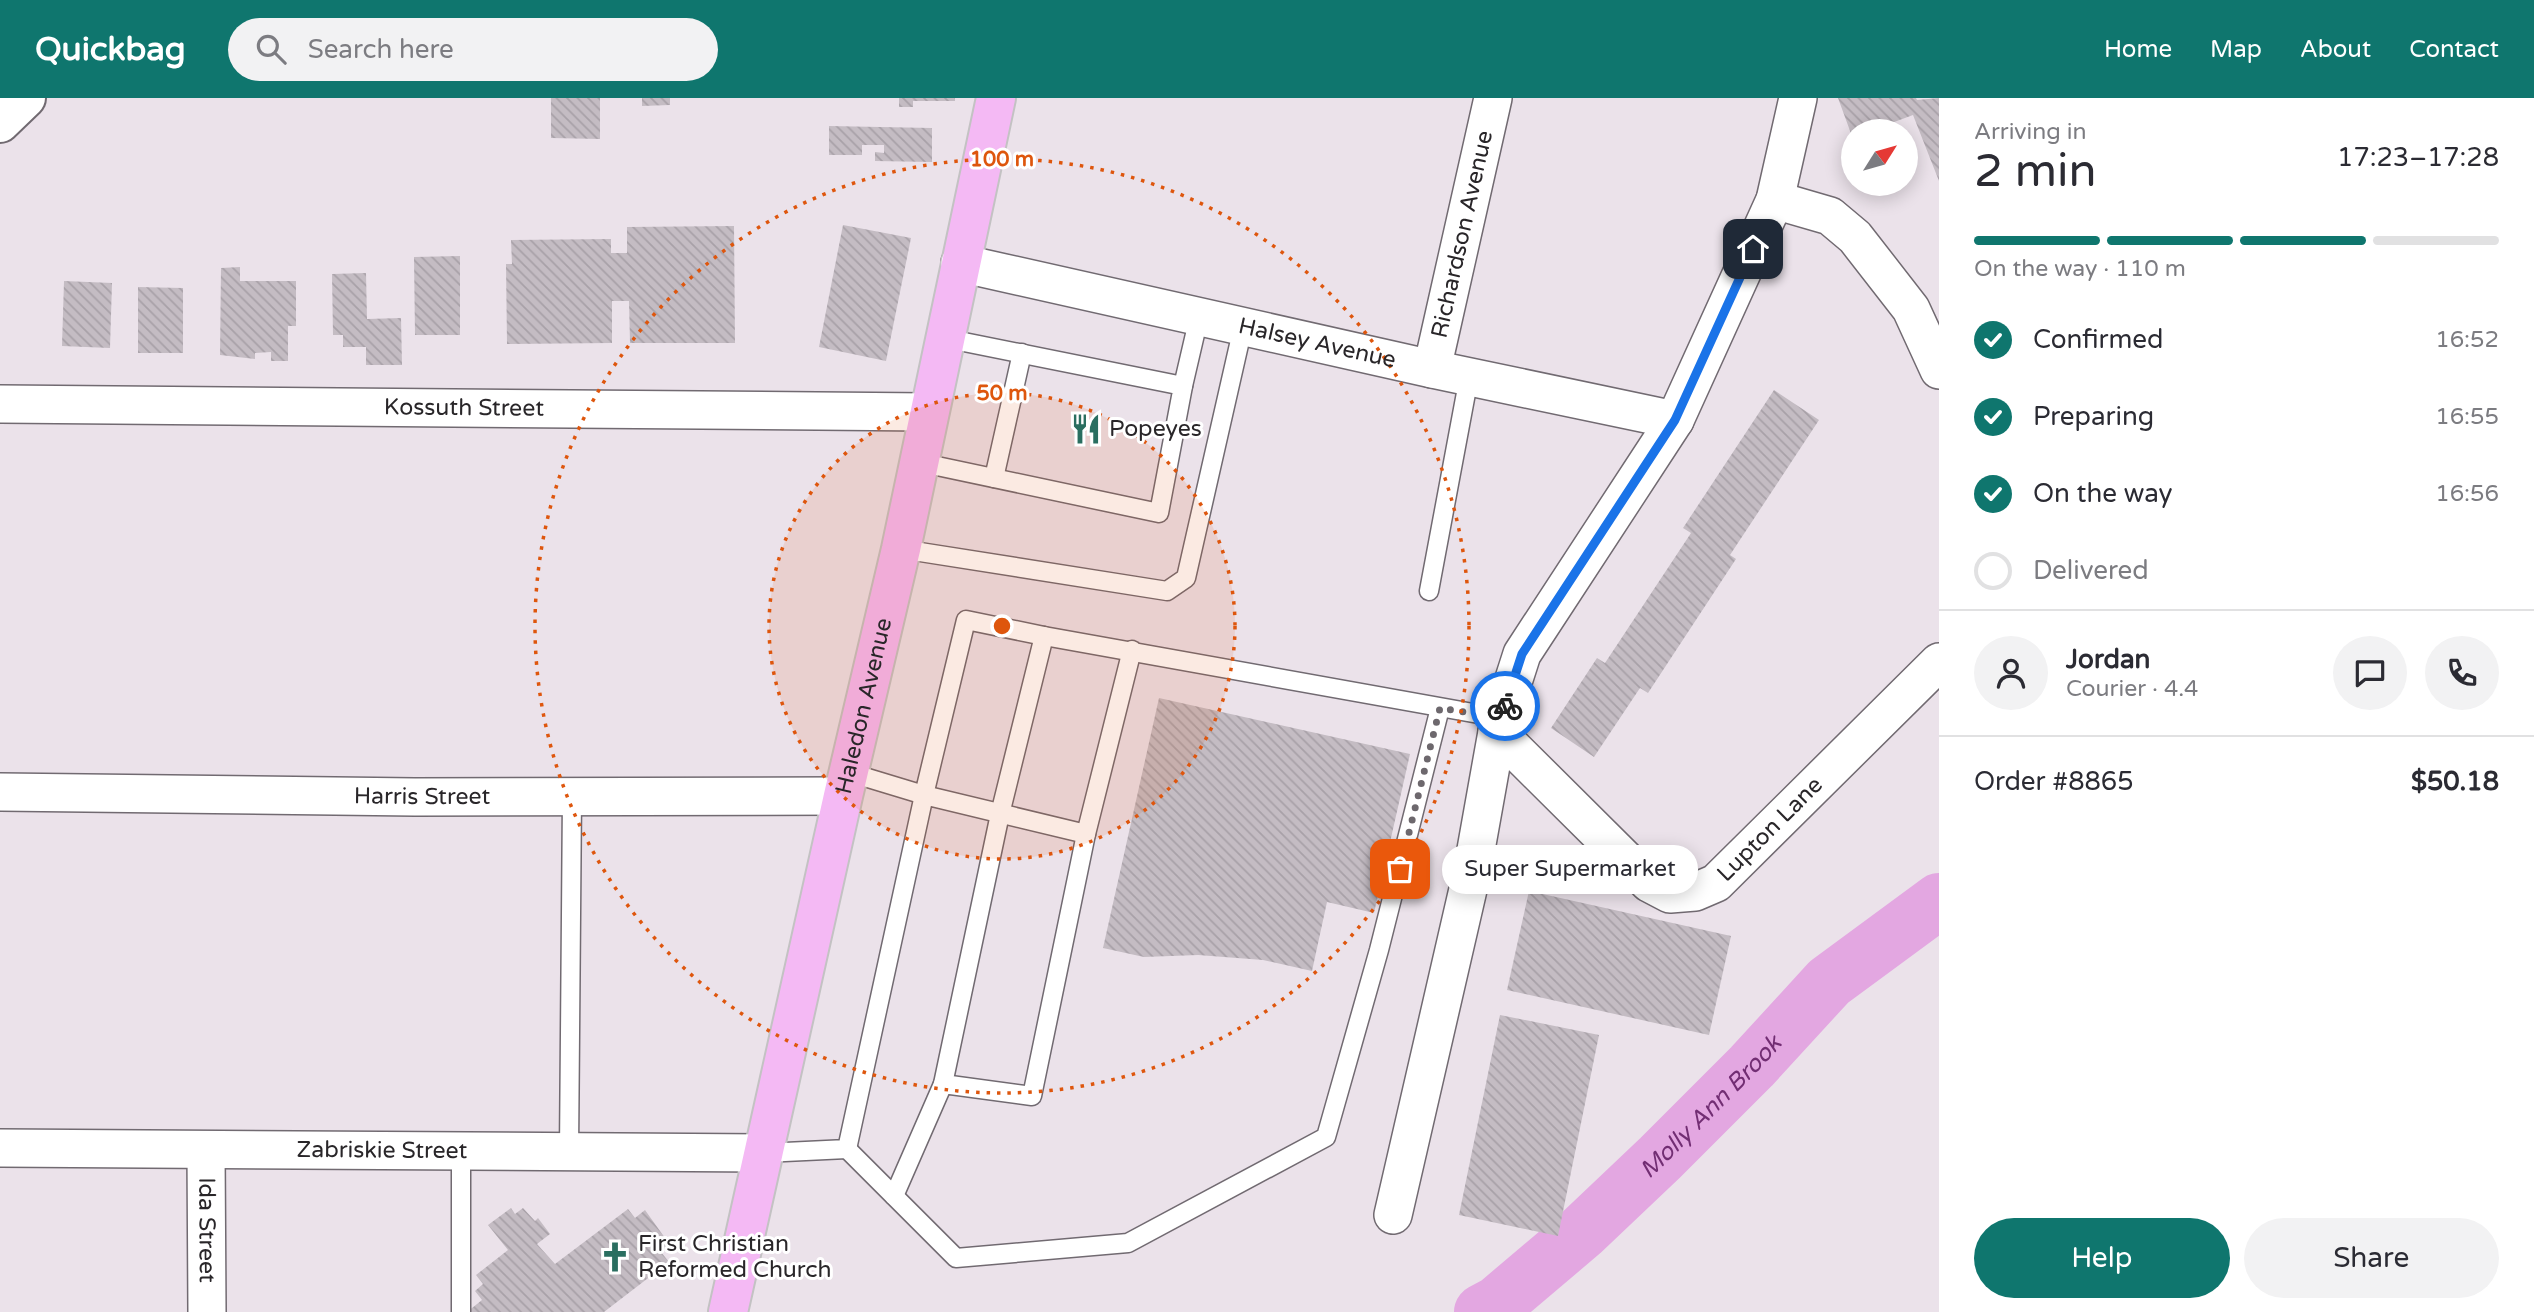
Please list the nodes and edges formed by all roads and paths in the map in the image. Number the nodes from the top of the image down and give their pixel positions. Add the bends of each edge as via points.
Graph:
1 (26, 98) edge
2 (996, 98) edge
3 (1493, 98) edge
4 (1798, 98) edge
5 (0, 123) edge
6 (1775, 200) junction
7 (960, 263) junction
8 (1199, 317) junction
9 (1243, 327) junction
10 (944, 338) junction
11 (1021, 353) junction
12 (1432, 369) junction
13 (1939, 370) edge
14 (1469, 377) junction
15 (1183, 387) junction
16 (0, 404) edge
17 (928, 412) junction
18 (1675, 420) junction
19 (918, 463) junction
20 (994, 478) junction
21 (901, 549) junction
22 (1429, 591) dead end
23 (1044, 636) junction
24 (1132, 650) junction
25 (1939, 662) edge
26 (1440, 708) junction
27 (1499, 725) junction
28 (846, 784) junction
29 (0, 792) edge
30 (924, 795) junction
31 (572, 796) junction
32 (1000, 814) junction
33 (1086, 834) junction
34 (943, 1084) junction
35 (0, 1148) edge
36 (847, 1149) junction
37 (206, 1150) junction
38 (461, 1152) junction
39 (569, 1152) junction
40 (764, 1153) junction
41 (894, 1196) junction
42 (1393, 1215) dead end
43 (207, 1312) edge
44 (461, 1312) edge
45 (728, 1312) edge

1 - 5 main road
2 - 7 main road, Haledon Avenue
3 - 12 street, Richardson Avenue
4 - 6 street
6 - 13 street via 1830,216 1855,237 1911,309
6 - 18 street
7 - 8 street, Halsey Avenue
7 - 10 main road, Haledon Avenue
8 - 9 street, Halsey Avenue
8 - 15 lane
9 - 12 street, Halsey Avenue
9 - 21 lane via 1186,578 1167,591
10 - 11 lane
10 - 17 main road, Haledon Avenue
11 - 15 lane
11 - 20 lane
12 - 14 street, Halsey Avenue
14 - 18 street, Halsey Avenue
14 - 22 lane
15 - 20 lane via 1159,513
16 - 17 street, Kossuth Street
17 - 19 main road, Haledon Avenue
18 - 27 street via 1522,654
19 - 20 lane
19 - 21 main road, Haledon Avenue
21 - 28 main road, Haledon Avenue
23 - 24 lane
23 - 30 lane via 966,620
23 - 32 lane
24 - 26 lane
24 - 33 lane
25 - 27 street, Lupton Lane via 1716,883 1695,892 1670,894 1649,883
26 - 27 lane
26 - 41 lane via 1326,1137 1128,1243 956,1258
27 - 42 street via 1472,872
28 - 30 lane
28 - 31 street, Harris Street
28 - 40 main road, Haledon Avenue
29 - 31 street, Harris Street
30 - 32 lane
30 - 36 lane
31 - 39 lane
32 - 33 lane
32 - 34 lane
33 - 34 lane via 1032,1096
34 - 41 lane
35 - 37 street, Zabriskie Street
36 - 40 lane
36 - 41 lane
37 - 38 street, Zabriskie Street
37 - 43 street, Ida Street
38 - 39 street, Zabriskie Street
38 - 44 lane
39 - 40 street, Zabriskie Street
40 - 45 main road, Haledon Avenue

